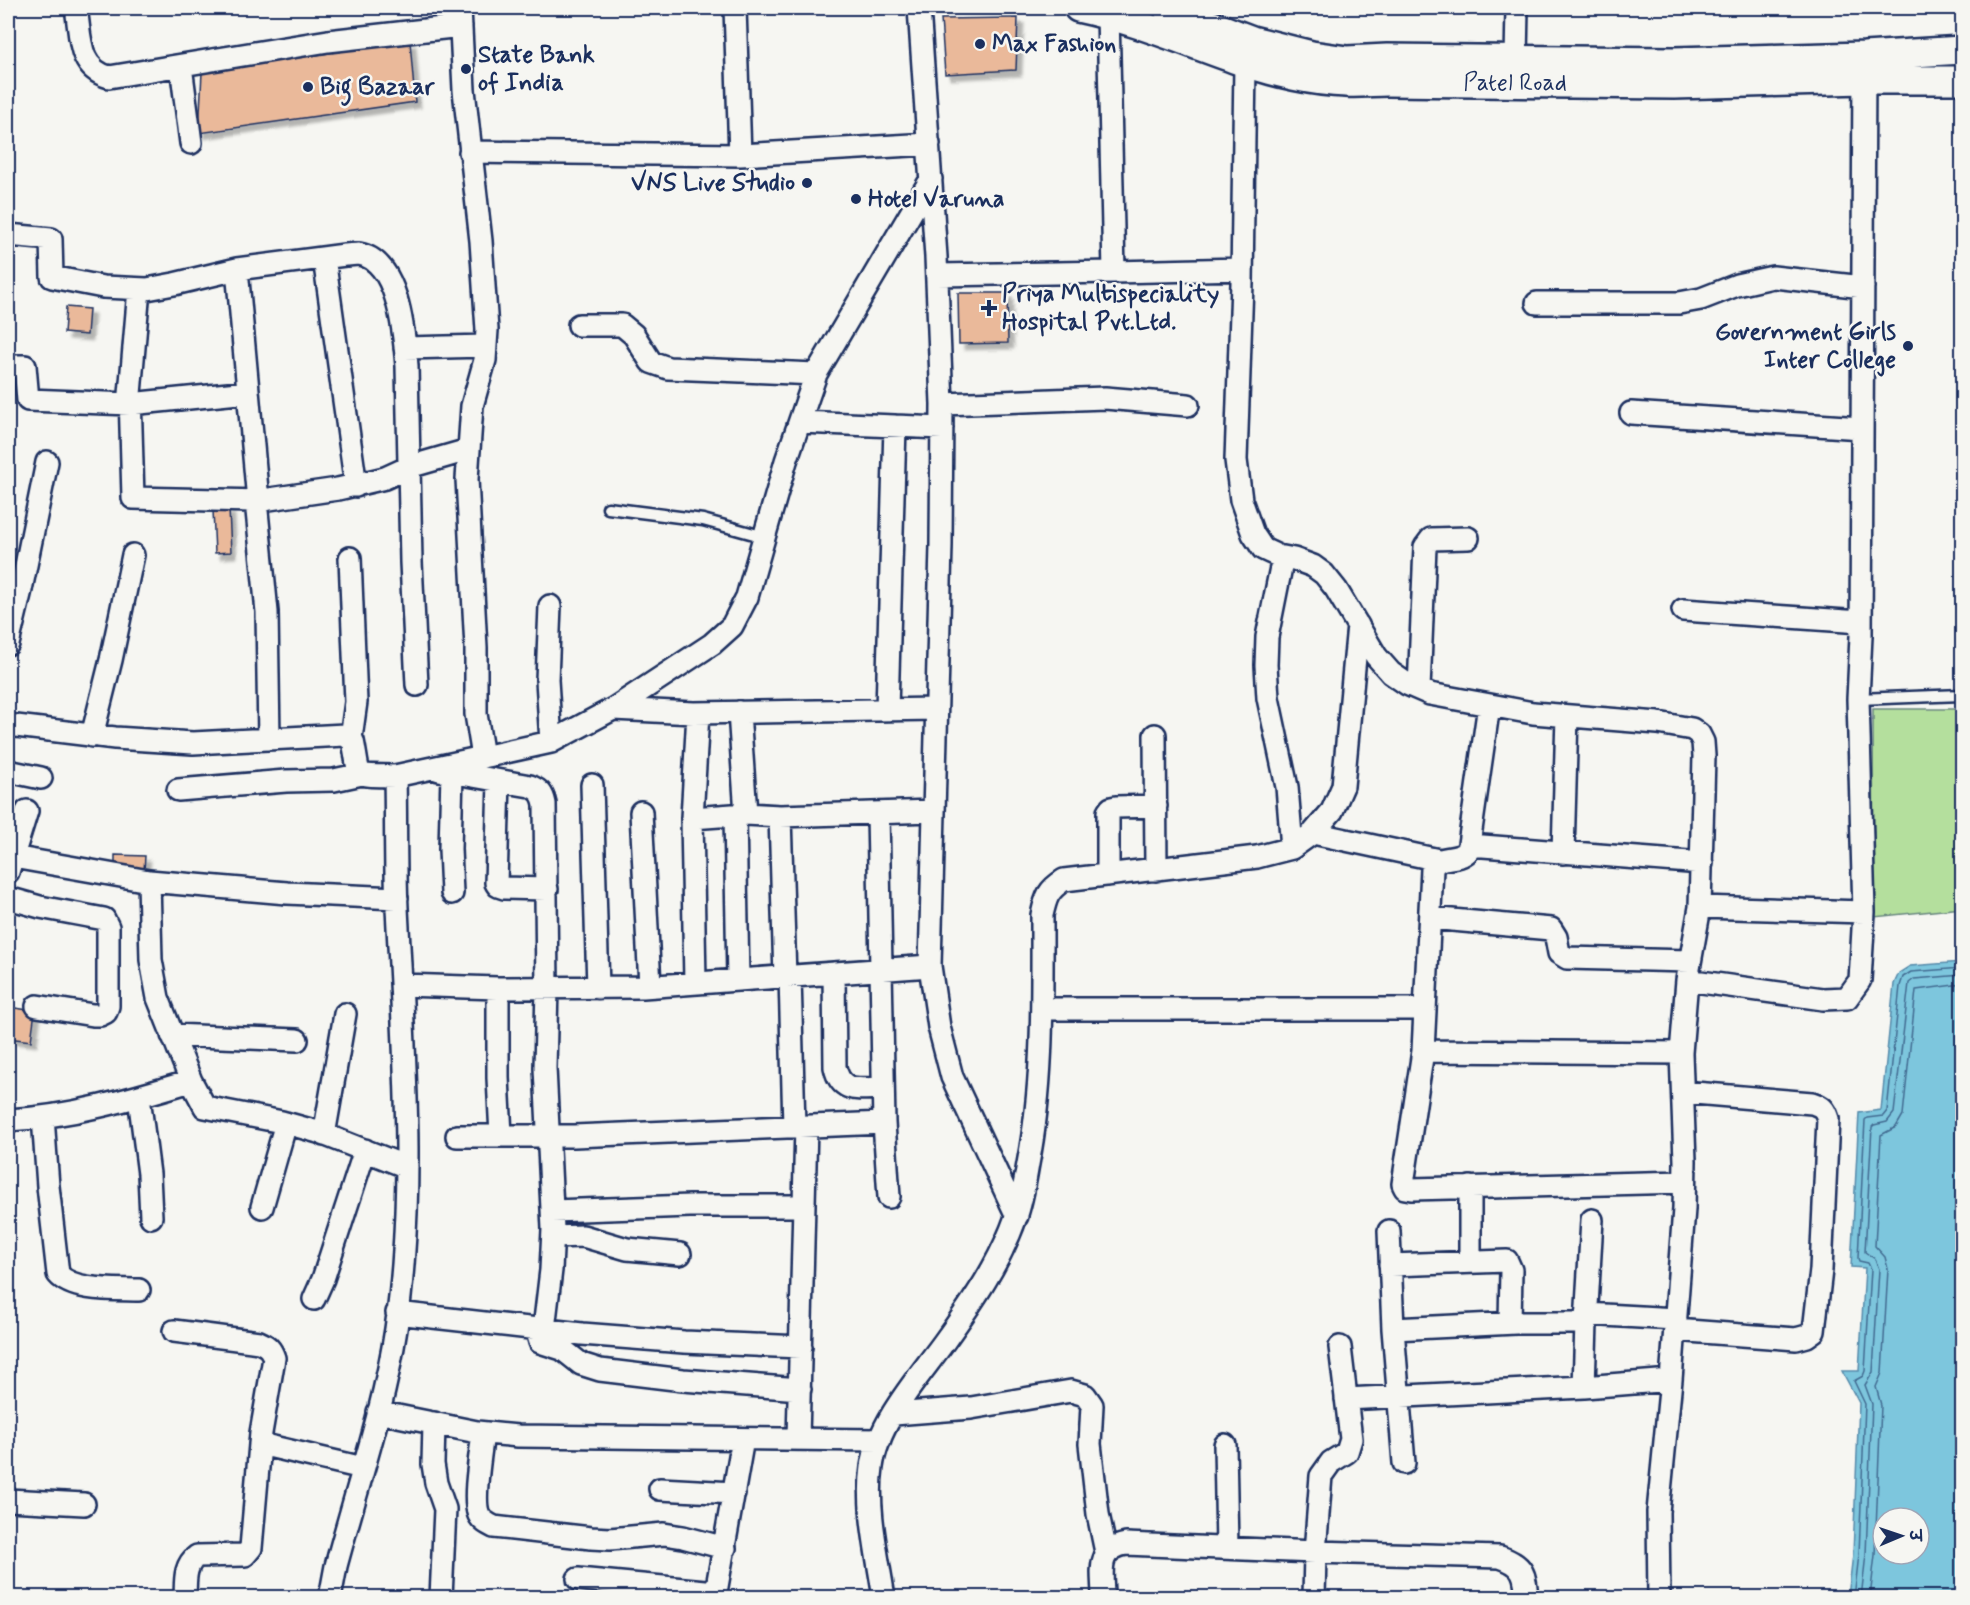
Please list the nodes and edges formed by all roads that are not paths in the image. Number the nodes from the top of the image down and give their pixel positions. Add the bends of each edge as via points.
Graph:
1 (76, 8) edge
2 (735, 8) edge
3 (919, 8) edge
4 (1078, 8) edge
5 (1517, 8) edge
6 (1109, 11) edge
7 (1180, 16) edge
8 (460, 17) edge
9 (1962, 50) edge
10 (1248, 52) junction
11 (1516, 59) junction
12 (181, 66) junction
13 (1864, 68) junction
14 (1347, 71) junction
15 (1962, 80) edge
16 (190, 143) dead end
17 (929, 144) junction
18 (470, 152) junction
19 (740, 155) junction
20 (931, 179) junction
21 (8, 235) edge
22 (324, 258) junction
23 (237, 269) junction
24 (1242, 269) junction
25 (1114, 272) junction
26 (937, 275) junction
27 (1863, 286) junction
28 (140, 289) junction
29 (1537, 303) dead end
30 (579, 326) dead end
31 (486, 346) junction
32 (405, 348) junction
33 (8, 366) edge
34 (816, 374) junction
35 (248, 392) junction
36 (130, 404) junction
37 (942, 404) junction
38 (1188, 405) dead end
39 (1631, 413) dead end
40 (800, 423) junction
41 (895, 426) junction
42 (942, 428) junction
43 (1862, 428) junction
44 (468, 450) junction
45 (47, 462) dead end
46 (409, 467) junction
47 (356, 486) junction
48 (257, 501) junction
49 (608, 508) dead end
50 (765, 537) junction
51 (1468, 538) dead end
52 (133, 555) dead end
53 (1283, 557) junction
54 (350, 558) dead end
55 (550, 606) dead end
56 (1683, 610) dead end
57 (1861, 622) junction
58 (1358, 625) junction
59 (8, 636) edge
60 (417, 685) dead end
61 (1419, 690) junction
62 (1962, 695) edge
63 (1857, 699) junction
64 (1489, 705) junction
65 (613, 709) junction
66 (936, 709) junction
67 (887, 710) junction
68 (740, 712) junction
69 (698, 713) junction
70 (1568, 716) junction
71 (8, 725) edge
72 (1155, 735) dead end
73 (92, 736) junction
74 (351, 738) junction
75 (269, 739) junction
76 (551, 742) junction
77 (483, 757) junction
78 (429, 769) junction
79 (8, 771) edge
80 (452, 772) junction
81 (362, 774) junction
82 (395, 776) junction
83 (41, 778) dead end
84 (499, 781) junction
85 (592, 785) dead end
86 (178, 790) dead end
87 (1156, 806) junction
88 (27, 811) dead end
89 (933, 811) junction
90 (641, 812) dead end
91 (878, 813) junction
92 (741, 814) junction
93 (780, 816) junction
94 (692, 818) junction
95 (1313, 833) junction
96 (1470, 845) junction
97 (1292, 848) junction
98 (1563, 852) junction
99 (1439, 860) junction
100 (1702, 863) junction
101 (10, 865) edge
102 (1156, 870) junction
103 (1108, 875) junction
104 (149, 881) junction
105 (547, 890) junction
106 (452, 893) dead end
107 (8, 898) edge
108 (397, 898) junction
109 (1700, 908) junction
110 (1864, 912) junction
111 (1430, 918) junction
112 (930, 966) junction
113 (879, 970) junction
114 (1688, 970) junction
115 (834, 973) junction
116 (788, 976) junction
117 (738, 980) junction
118 (695, 983) junction
119 (402, 985) junction
120 (650, 987) junction
121 (498, 988) junction
122 (547, 988) junction
123 (598, 988) junction
124 (37, 1006) dead end
125 (1042, 1009) junction
126 (1425, 1009) junction
127 (345, 1014) dead end
128 (172, 1035) junction
129 (297, 1040) dead end
130 (1423, 1051) junction
131 (1681, 1053) junction
132 (191, 1081) junction
133 (883, 1088) junction
134 (1683, 1092) junction
135 (140, 1097) junction
136 (43, 1117) junction
137 (8, 1120) edge
138 (286, 1123) junction
139 (884, 1123) junction
140 (800, 1127) junction
141 (324, 1135) junction
142 (501, 1135) junction
143 (457, 1136) dead end
144 (549, 1136) junction
145 (365, 1150) junction
146 (407, 1167) junction
147 (1684, 1182) junction
148 (1470, 1187) junction
149 (889, 1197) dead end
150 (804, 1206) junction
151 (262, 1207) dead end
152 (553, 1211) junction
153 (1017, 1216) junction
154 (151, 1217) dead end
155 (1592, 1220) dead end
156 (1389, 1231) dead end
157 (553, 1237) junction
158 (680, 1254) dead end
159 (1470, 1261) junction
160 (1390, 1265) junction
161 (139, 1290) dead end
162 (314, 1299) dead end
163 (397, 1313) junction
164 (1586, 1318) junction
165 (1510, 1323) junction
166 (1675, 1324) junction
167 (540, 1329) junction
168 (1392, 1329) junction
169 (174, 1331) dead end
170 (801, 1347) junction
171 (1340, 1347) dead end
172 (1671, 1380) junction
173 (1584, 1387) junction
174 (800, 1389) junction
175 (1398, 1396) junction
176 (1346, 1399) junction
177 (378, 1412) junction
178 (894, 1414) junction
179 (434, 1423) junction
180 (483, 1433) junction
181 (742, 1439) junction
182 (798, 1439) junction
183 (880, 1440) junction
184 (260, 1444) junction
185 (1225, 1444) dead end
186 (1404, 1463) dead end
187 (363, 1467) junction
188 (660, 1489) dead end
189 (734, 1493) junction
190 (8, 1500) edge
191 (84, 1503) dead end
192 (725, 1548) junction
193 (1227, 1548) junction
194 (1106, 1552) junction
195 (1315, 1552) junction
196 (578, 1579) dead end
197 (716, 1595) edge
198 (185, 1598) edge
199 (330, 1598) edge
200 (441, 1598) edge
201 (884, 1598) edge
202 (1103, 1598) edge
203 (1314, 1598) edge
204 (1527, 1598) edge
205 (1659, 1598) edge

1 - 12 street via 84,55 89,68 99,74 119,77
2 - 19 street
3 - 17 street
4 - 6 street, Patel Road
5 - 11 street
6 - 7 street, Patel Road
6 - 25 street
7 - 10 street, Patel Road
8 - 12 street
8 - 18 street
9 - 13 street, Patel Road
10 - 14 street, Patel Road via 1307,78
10 - 24 street
11 - 13 street, Patel Road
11 - 14 street, Patel Road
12 - 16 street
13 - 14 street, Patel Road via 1674,85 1399,82
13 - 15 street, Patel Road
13 - 27 street
17 - 19 street
17 - 20 street
18 - 19 street
18 - 31 street via 481,241
20 - 26 street
20 - 34 street
21 - 28 street via 51,239 52,277
22 - 23 street
22 - 32 street via 359,254 381,267 393,290
22 - 47 street
23 - 28 street
23 - 35 street
24 - 25 street
24 - 53 street via 1236,460 1241,501 1263,549
25 - 26 street
26 - 37 street
27 - 29 street via 1773,278 1679,303
27 - 43 street
28 - 36 street
30 - 34 street via 622,326 634,335 651,362 668,368
31 - 32 street
31 - 44 street via 472,406
32 - 46 street
33 - 36 street via 25,366 28,400
34 - 40 street
35 - 36 street
35 - 48 street
36 - 48 street via 133,498
37 - 38 street via 1105,398
37 - 42 street
39 - 43 street
40 - 41 street
40 - 50 street
41 - 42 street
41 - 67 street
42 - 66 street
43 - 57 street
44 - 46 street
44 - 77 street via 476,714
45 - 59 street
46 - 47 street
46 - 60 street
47 - 48 street
48 - 75 street via 267,612
49 - 50 lane via 703,520
50 - 65 street via 747,597 732,626 712,644
51 - 61 street via 1431,539 1425,547
52 - 73 street
53 - 58 street via 1313,566 1324,574
53 - 97 street via 1267,637 1266,665 1268,698 1287,787
54 - 74 street via 356,702
55 - 76 street via 547,680
56 - 57 street
57 - 63 street
58 - 61 street via 1391,674
58 - 95 street via 1343,786 1332,811
61 - 64 street
62 - 63 lane
63 - 110 street
64 - 70 street
64 - 96 street
65 - 69 street
65 - 76 street
66 - 67 street
66 - 89 street
67 - 68 street
68 - 69 street
68 - 92 street
69 - 94 street
70 - 98 street
70 - 100 street via 1658,723 1692,729 1699,734 1704,756
71 - 73 street
72 - 87 street
73 - 75 street via 193,743
74 - 75 street via 345,735
74 - 81 street via 357,768
76 - 77 street
77 - 78 street
78 - 80 street
78 - 82 street
79 - 83 street
80 - 84 street
80 - 106 street
81 - 82 street
81 - 86 street via 334,780
82 - 108 street
84 - 105 street via 530,786 543,795
84 - 105 street via 496,883 504,888
85 - 123 street
87 - 102 street
87 - 103 street via 1116,807 1108,812
88 - 101 street
89 - 91 street
89 - 112 street
90 - 120 street
91 - 93 street
91 - 113 street
92 - 93 street
92 - 94 street
92 - 117 street
93 - 116 street
94 - 118 street
95 - 97 street
95 - 99 street
96 - 98 street
96 - 99 street via 1459,858
97 - 102 street via 1257,857
98 - 100 street
99 - 111 street via 1432,869
100 - 109 street
101 - 104 street
102 - 103 street
103 - 125 street via 1064,879 1051,888 1042,915
104 - 108 street
104 - 128 street via 152,960 158,998
105 - 122 street
107 - 124 street via 98,917 108,927 106,1012 93,1015
108 - 119 street
109 - 110 street
109 - 114 street
110 - 114 street via 1860,980 1847,998 1823,999
111 - 114 street via 1551,929 1559,953 1567,958
111 - 126 street
112 - 113 street
112 - 153 street via 939,1027 952,1077
113 - 115 street
113 - 133 street
114 - 131 street
115 - 116 street
115 - 133 street via 838,1078 850,1087
116 - 117 street
116 - 140 street
117 - 118 street
118 - 120 street
119 - 121 street
119 - 146 street
120 - 123 street
121 - 122 street
121 - 142 street
122 - 123 street
122 - 144 street via 545,1068
125 - 126 street
125 - 153 street via 1033,1136
126 - 130 street
127 - 141 street
128 - 129 street
128 - 132 street
130 - 131 street
130 - 148 street via 1402,1184 1411,1189
131 - 134 street
132 - 135 street
132 - 138 street via 205,1107
133 - 139 street
134 - 147 street
134 - 166 street via 1812,1103 1821,1106 1828,1119 1814,1331 1786,1339
135 - 136 street
135 - 154 street
136 - 137 street
136 - 161 street via 58,1274 68,1283 80,1286
138 - 141 street
138 - 151 street
139 - 140 street
139 - 149 street
140 - 144 street
140 - 150 street
141 - 145 street
142 - 143 street
142 - 144 street
144 - 152 street
145 - 146 street
145 - 162 street
146 - 163 street
147 - 148 street
147 - 166 street
148 - 159 street
150 - 152 street
150 - 170 street
152 - 157 street
153 - 178 street via 994,1269
155 - 164 street
156 - 160 street
157 - 158 street via 583,1236 627,1249
157 - 167 street
159 - 160 street
159 - 165 street via 1509,1263
160 - 168 street
163 - 167 street
163 - 177 street
164 - 165 street
164 - 166 street
164 - 173 street
165 - 168 street
166 - 172 street
167 - 170 street via 684,1342
167 - 174 street via 540,1342 562,1349 589,1367 683,1380
168 - 175 street
169 - 184 street via 259,1342 272,1351
170 - 174 street
171 - 176 street
172 - 173 street
172 - 205 street via 1658,1512
173 - 175 street
174 - 182 street
175 - 176 street
175 - 186 street
176 - 195 street via 1351,1445 1321,1476
177 - 179 street
177 - 187 street
178 - 183 street
178 - 194 street via 971,1408 1071,1391 1085,1395 1092,1405 1090,1444
179 - 180 street
179 - 200 street via 433,1464 445,1516
180 - 181 street
180 - 192 street via 476,1502 478,1514 494,1527 610,1539 664,1534
181 - 182 street
181 - 189 street
182 - 183 street
183 - 201 street via 872,1468 871,1496
184 - 187 street
184 - 198 street via 251,1548 245,1555 196,1556 186,1574
185 - 193 street
187 - 199 street
188 - 189 street
189 - 192 street
190 - 191 street
192 - 197 street
193 - 194 street via 1126,1544
193 - 195 street
194 - 202 street via 1102,1563
195 - 203 street
195 - 204 street via 1500,1557 1515,1562 1522,1571
196 - 197 street

